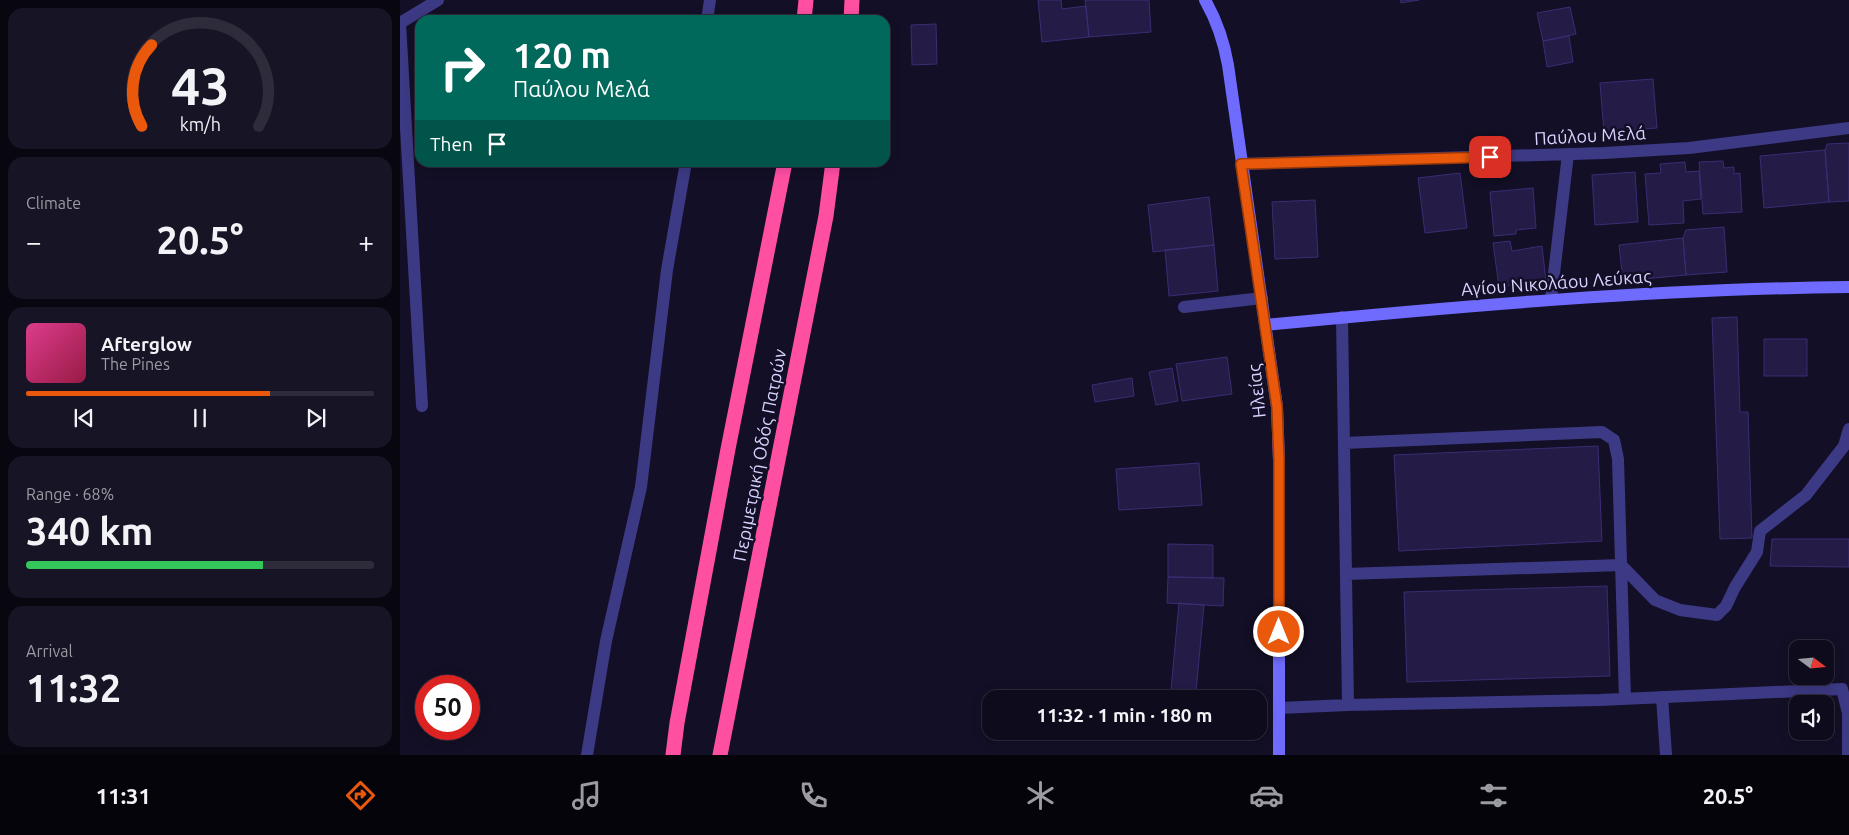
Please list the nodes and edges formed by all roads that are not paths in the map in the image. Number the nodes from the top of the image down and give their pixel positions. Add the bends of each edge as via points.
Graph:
1 (438, 0) edge
2 (710, 0) edge
3 (806, 0) edge
4 (852, 0) edge
5 (1206, 0) edge
6 (708, 15) edge
7 (804, 15) edge
8 (851, 15) edge
9 (400, 23) edge
10 (1849, 128) edge
11 (1568, 154) junction
12 (1241, 164) junction
13 (685, 167) edge
14 (783, 167) edge
15 (832, 167) edge
16 (1849, 287) edge
17 (1262, 298) junction
18 (1551, 299) junction
19 (1184, 307) dead end
20 (1342, 317) junction
21 (1265, 325) junction
22 (422, 406) dead end
23 (1849, 428) edge
24 (1344, 443) junction
25 (1621, 565) junction
26 (1346, 574) junction
27 (1662, 697) junction
28 (1624, 699) junction
29 (1348, 705) junction
30 (1279, 708) junction
31 (587, 755) edge
32 (673, 755) edge
33 (720, 755) edge
34 (1279, 755) edge
35 (1666, 755) edge
36 (1848, 755) edge

1 - 9 street
2 - 6 street
3 - 7 highway
4 - 8 highway
5 - 12 main road, Ηλείας via 1224,44
9 - 22 street
10 - 11 street, Παύλου Μελά via 1688,148
11 - 12 street, Παύλου Μελά
11 - 18 street
12 - 17 main road, Ηλείας
13 - 31 street via 668,270 641,487 606,641
14 - 32 highway, Περιμετρική Οδός Πατρών
15 - 33 highway, Περιμετρική Οδός Πατρών via 826,216
16 - 18 main road, Αγίου Νικολάου Λεύκας via 1755,288
17 - 19 street
17 - 21 main road, Ηλείας
18 - 20 main road, Αγίου Νικολάου Λεύκας
20 - 21 main road, Αγίου Νικολάου Λεύκας
20 - 24 street
21 - 30 main road, Ηλείας via 1276,400 1278,443
23 - 25 street via 1844,446 1806,495 1760,531 1757,552 1726,606 1717,615 1680,610 1655,600
24 - 25 street via 1602,432 1614,440 1618,459
24 - 26 street
25 - 26 street
25 - 28 street
26 - 29 street
27 - 28 street
27 - 35 street
27 - 36 street via 1842,689 1848,713
28 - 29 street
29 - 30 street
30 - 34 main road, Ηλείας

